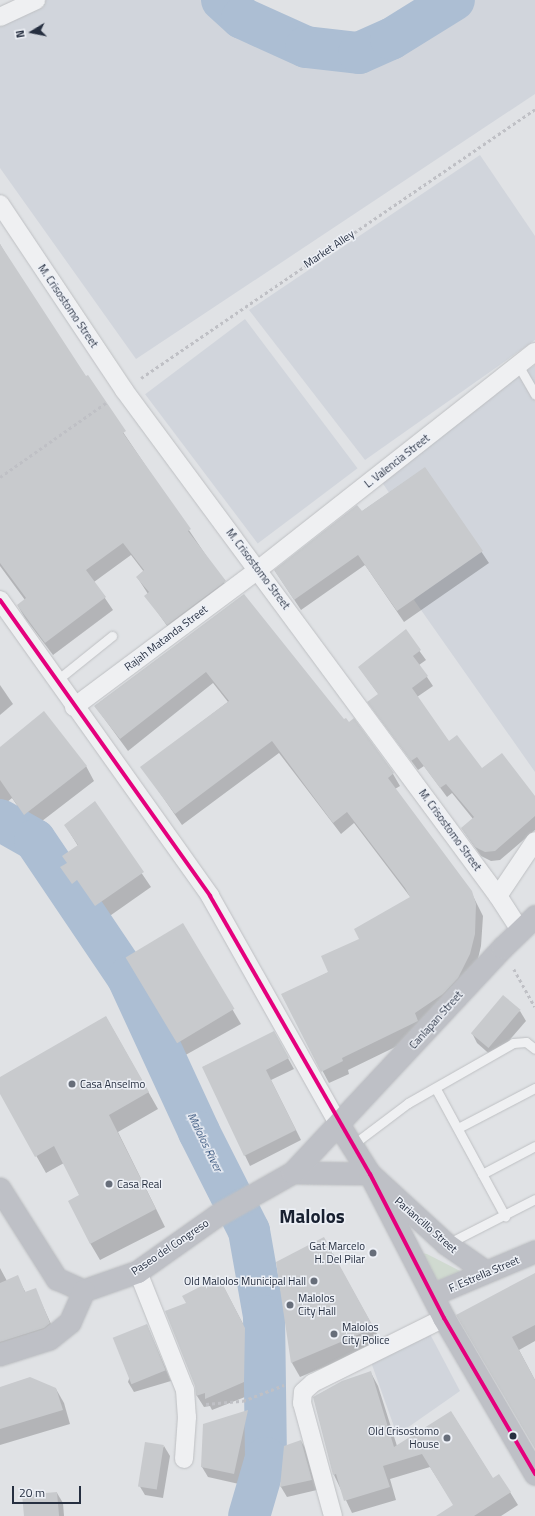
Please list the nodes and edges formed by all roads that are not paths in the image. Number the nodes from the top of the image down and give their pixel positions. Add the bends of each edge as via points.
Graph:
1 (36, 0) edge
2 (0, 17) edge
3 (0, 204) edge
4 (535, 352) edge
5 (518, 365) junction
6 (535, 394) edge
7 (259, 569) junction
8 (0, 600) edge
9 (112, 636) dead end
10 (56, 681) junction
11 (74, 707) junction
12 (535, 841) edge
13 (498, 896) junction
14 (528, 924) edge
15 (535, 1049) edge
16 (436, 1088) junction
17 (535, 1088) edge
18 (339, 1125) junction
19 (458, 1128) junction
20 (351, 1146) junction
21 (535, 1146) edge
22 (293, 1173) junction
23 (370, 1174) junction
24 (482, 1174) junction
25 (0, 1189) edge
26 (535, 1199) edge
27 (505, 1216) junction
28 (446, 1244) junction
29 (535, 1252) edge
30 (138, 1272) junction
31 (486, 1272) junction
32 (84, 1291) junction
33 (433, 1296) junction
34 (444, 1318) junction
35 (0, 1355) edge
36 (184, 1459) dead end
37 (535, 1474) edge
38 (333, 1516) edge

1 - 2 street
3 - 7 street, M. Crisostomo Street via 124,390
4 - 5 street, L. Valencia Street
5 - 6 lane
5 - 7 street, L. Valencia Street
7 - 11 street, Rajah Matanda Street
7 - 13 street, M. Crisostomo Street
8 - 10 street
9 - 10 lane
10 - 11 street
11 - 18 street via 210,896
12 - 13 street
13 - 14 street, M. Crisostomo Street
14 - 18 main road, Canlapan Street
15 - 16 lane via 526,1042 513,1043
16 - 19 lane
16 - 20 lane via 408,1103
17 - 19 lane
18 - 20 main road, Pariancillo Street
18 - 22 main road, Paseo del Congreso
19 - 24 lane
20 - 23 main road, Pariancillo Street
21 - 24 lane
22 - 23 main road
22 - 30 main road, Paseo del Congreso via 217,1216
23 - 28 main road, Pariancillo Street
23 - 33 main road, Pariancillo Street
24 - 27 lane
25 - 32 main road via 57,1279
26 - 27 lane
27 - 28 lane
28 - 31 main road, Pariancillo Street
29 - 31 main road, F. Estrella Street
30 - 32 main road, Paseo del Congreso
30 - 36 street via 185,1390
31 - 33 main road, F. Estrella Street
32 - 35 main road via 70,1323 50,1339
33 - 34 main road, Pariancillo Street
34 - 37 main road, Pariancillo Street
34 - 38 street via 313,1383 303,1392 302,1403

